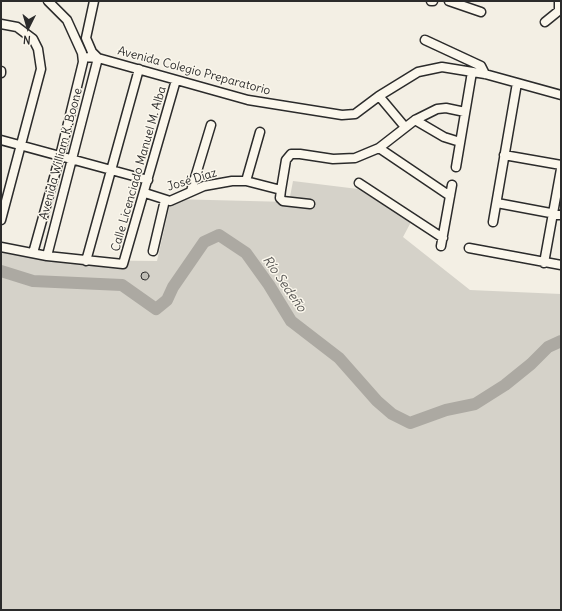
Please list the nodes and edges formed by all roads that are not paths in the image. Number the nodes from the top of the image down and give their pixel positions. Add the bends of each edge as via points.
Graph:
1 (48, 1) edge
2 (94, 1) edge
3 (449, 1) edge
4 (560, 6) edge
5 (481, 12) dead end
6 (545, 22) dead end
7 (1, 24) edge
8 (87, 28) junction
9 (74, 33) junction
10 (425, 40) dead end
11 (83, 57) junction
12 (98, 58) junction
13 (139, 69) junction
14 (472, 72) junction
15 (485, 74) junction
16 (176, 80) junction
17 (517, 83) junction
18 (561, 95) edge
19 (379, 96) junction
20 (465, 112) junction
21 (415, 120) junction
22 (211, 125) dead end
23 (405, 127) junction
24 (260, 132) dead end
25 (1, 140) edge
26 (460, 142) junction
27 (22, 146) junction
28 (379, 148) junction
29 (504, 155) junction
30 (60, 156) junction
31 (72, 159) junction
32 (561, 165) edge
33 (456, 167) dead end
34 (561, 169) edge
35 (111, 170) junction
36 (148, 180) junction
37 (246, 181) junction
38 (359, 183) dead end
39 (452, 184) dead end
40 (281, 190) junction
41 (191, 191) junction
42 (145, 193) junction
43 (450, 196) junction
44 (165, 200) junction
45 (497, 203) junction
46 (310, 204) dead end
47 (557, 215) edge
48 (1, 220) edge
49 (493, 222) dead end
50 (1, 247) edge
51 (469, 248) dead end
52 (154, 251) dead end
53 (33, 253) junction
54 (47, 256) junction
55 (86, 261) junction
56 (544, 263) junction
57 (561, 265) edge

1 - 9 street via 67,20
2 - 8 street
3 - 5 street
4 - 6 street
7 - 27 street via 24,31 33,39 41,58 40,78
8 - 9 street
8 - 12 street via 88,46
9 - 11 street
10 - 15 street via 481,66
11 - 12 street, Avenida Colegio Preparatorio
11 - 30 street, Avenida William K. Boone
12 - 13 street, Avenida Colegio Preparatorio
12 - 31 street, Avenida William K. Boone
13 - 16 street, Avenida Colegio Preparatorio
13 - 35 street
14 - 15 street, Avenida Colegio Preparatorio
14 - 19 street, Avenida Colegio Preparatorio via 442,67 430,68 418,72
14 - 20 street
15 - 17 street, Avenida Colegio Preparatorio
16 - 19 street, Avenida Colegio Preparatorio via 248,100 342,115 355,114
16 - 36 street, Calle Licenciado Manuel M. Alba
17 - 18 street, Avenida Colegio Preparatorio
17 - 29 street
19 - 23 street
20 - 21 street via 442,108
20 - 26 street
21 - 23 street
21 - 26 street via 444,137
22 - 41 street
23 - 28 street
24 - 37 street
25 - 27 street
26 - 33 street
27 - 30 street
27 - 48 street
28 - 40 street via 344,159 291,154 286,160
28 - 43 street
29 - 32 street
29 - 45 street
30 - 31 street
30 - 53 street, Avenida William K. Boone
31 - 35 street
31 - 54 street, Avenida William K. Boone
34 - 47 street
35 - 36 street
35 - 55 street
36 - 42 street, Calle Licenciado Manuel M. Alba
37 - 40 street, José Díaz
37 - 41 street, José Díaz via 224,182
38 - 43 street via 442,242
39 - 43 street
40 - 46 street via 280,198 283,201
41 - 44 street, José Díaz
42 - 44 street, José Díaz
42 - 55 street, Calle Licenciado Manuel M. Alba via 123,264
44 - 52 street
45 - 47 street
45 - 49 street
47 - 56 street
50 - 53 street
51 - 56 street
53 - 54 street
54 - 55 street
56 - 57 street

